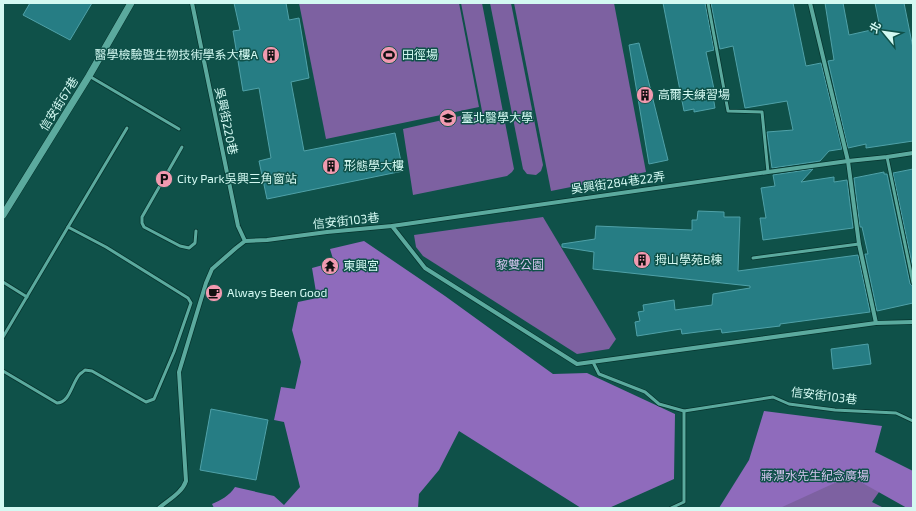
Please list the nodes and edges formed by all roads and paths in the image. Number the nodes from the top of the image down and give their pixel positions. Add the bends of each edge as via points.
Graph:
1 (131, 3) edge
2 (192, 3) edge
3 (708, 3) edge
4 (810, 3) edge
5 (89, 76) junction
6 (127, 128) dead end
7 (179, 129) dead end
8 (182, 146) dead end
9 (913, 153) edge
10 (887, 157) junction
11 (848, 161) junction
12 (768, 172) junction
13 (3, 215) edge
14 (392, 226) junction
15 (68, 227) junction
16 (196, 231) dead end
17 (246, 241) junction
18 (859, 244) junction
19 (753, 258) dead end
20 (3, 282) edge
21 (913, 283) edge
22 (27, 297) junction
23 (913, 322) edge
24 (876, 323) junction
25 (3, 337) edge
26 (593, 362) junction
27 (3, 371) edge
28 (684, 411) junction
29 (913, 421) edge
30 (159, 508) edge
31 (672, 508) edge

1 - 5 street, 信安街67巷
2 - 17 street, 吳興街220巷 via 238,226
3 - 12 lane via 728,111 762,112
4 - 11 street
5 - 7 lane
5 - 13 street, 信安街67巷
6 - 15 lane
8 - 16 lane via 142,217 142,223 144,227 189,248 194,243
9 - 10 street, 吳興街284巷22弄
10 - 11 street, 吳興街284巷22弄
10 - 21 lane
11 - 12 street, 吳興街284巷22弄
11 - 18 street
12 - 14 street, 吳興街284巷22弄
14 - 17 street, 信安街103巷
14 - 26 street, 信安街103巷 via 425,268 577,364
15 - 22 lane
15 - 27 lane via 106,247 190,300 174,352 154,399 146,402 92,371 85,370 65,400 57,404
17 - 30 street via 212,269 206,283 179,372 186,481 180,491
18 - 19 lane
18 - 24 street
20 - 22 lane
22 - 25 lane
23 - 24 street
24 - 26 street
26 - 28 lane, 信安街103巷 via 599,374 645,392 659,404
28 - 29 lane, 信安街103巷 via 773,397 789,404 835,410 896,413
28 - 31 lane via 684,502

